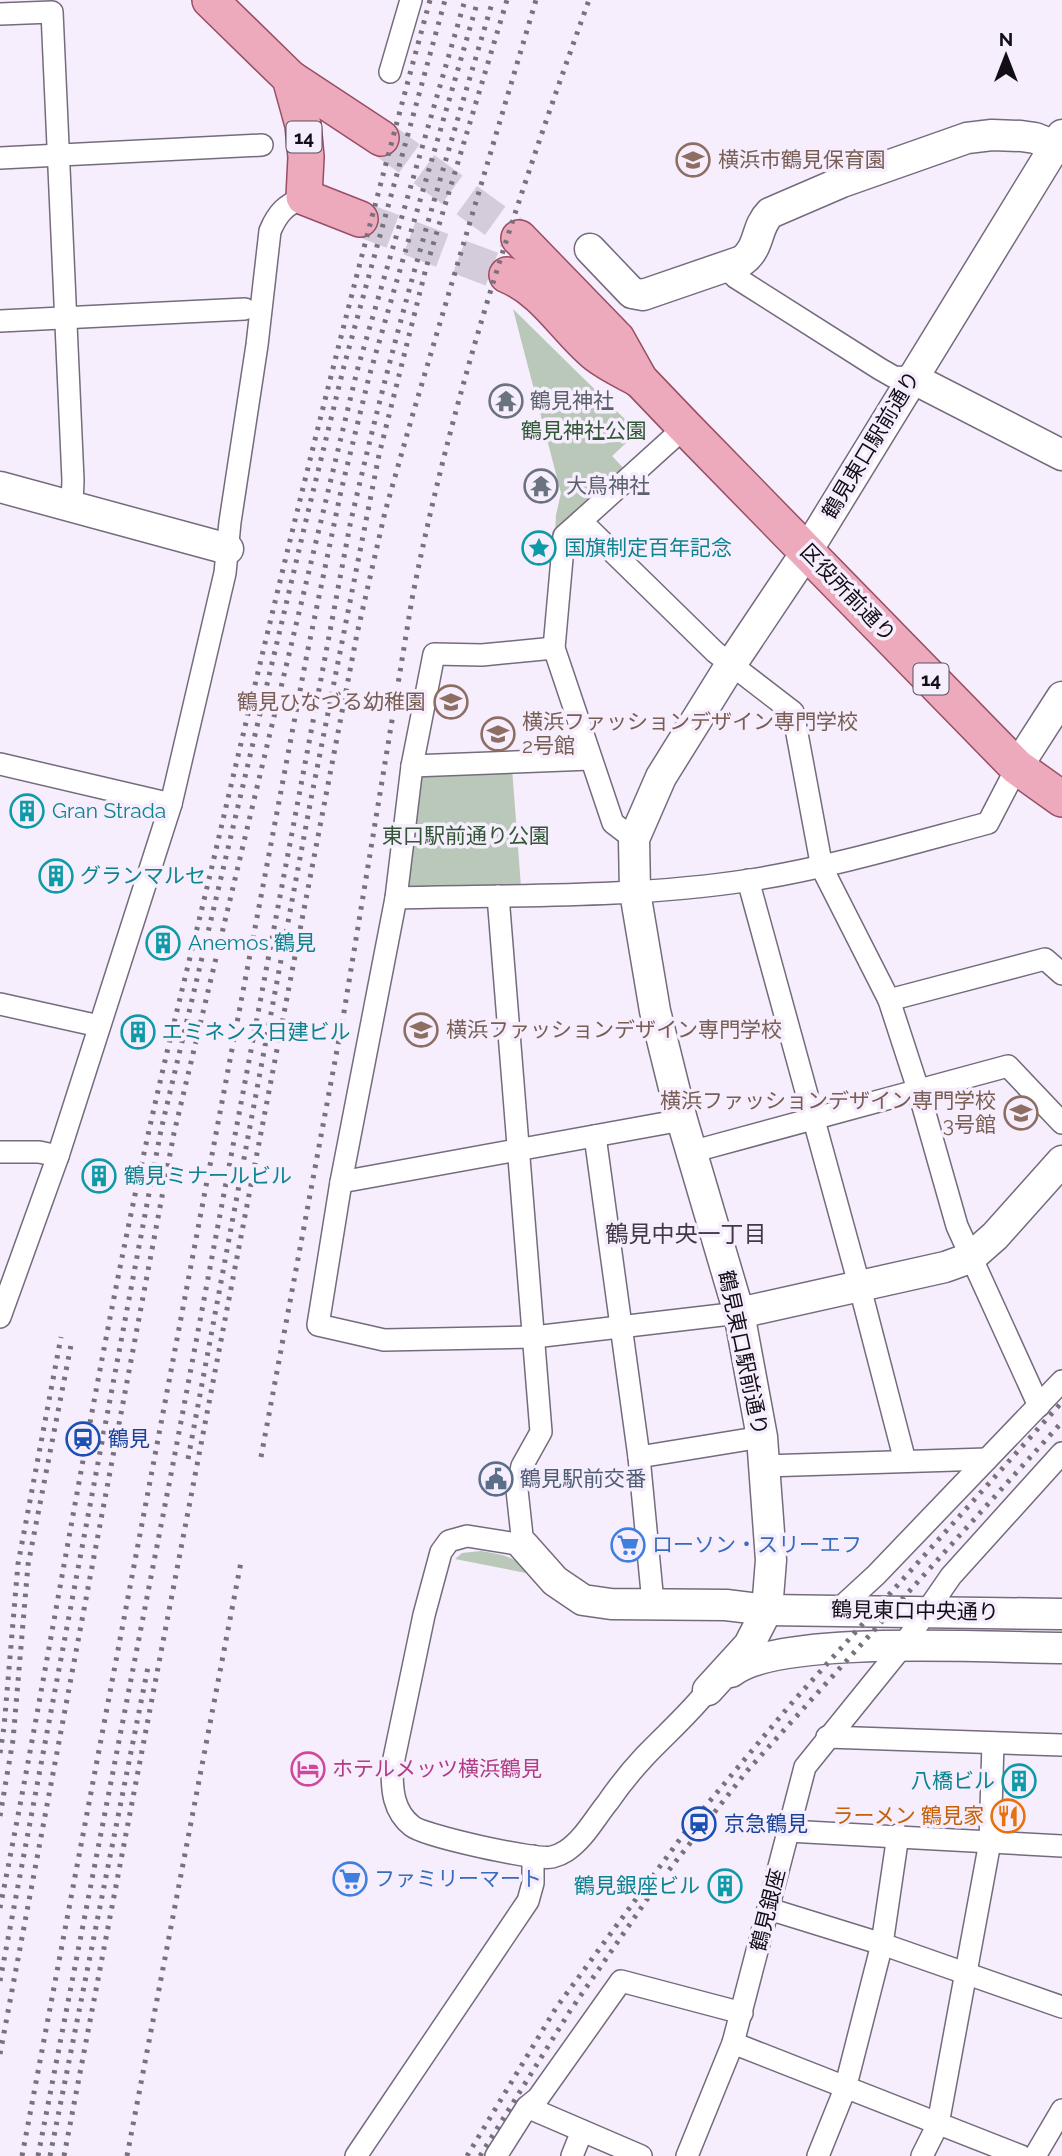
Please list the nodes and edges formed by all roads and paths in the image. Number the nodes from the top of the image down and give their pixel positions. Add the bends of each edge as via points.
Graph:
1 (210, 0) edge
2 (411, 0) edge
3 (57, 6) edge
4 (0, 14) edge
5 (390, 72) dead end
6 (290, 78) junction
7 (381, 138) tunnel mouth
8 (1059, 141) edge
9 (262, 145) dead end
10 (58, 156) junction
11 (0, 158) edge
12 (304, 197) junction
13 (360, 219) tunnel mouth
14 (519, 238) tunnel mouth
15 (590, 249) dead end
16 (731, 265) junction
17 (507, 275) tunnel mouth
18 (245, 309) dead end
19 (65, 318) junction
20 (0, 321) edge
21 (912, 378) junction
22 (640, 380) junction
23 (685, 428) junction
24 (1062, 455) edge
25 (0, 487) edge
26 (72, 506) junction
27 (581, 521) junction
28 (228, 549) junction
29 (807, 551) junction
30 (554, 648) junction
31 (730, 666) junction
32 (1062, 697) edge
33 (590, 759) junction
34 (0, 764) edge
35 (412, 766) junction
36 (1017, 767) junction
37 (1062, 799) edge
38 (171, 804) junction
39 (634, 839) junction
40 (822, 868) junction
41 (748, 880) junction
42 (635, 892) junction
43 (498, 896) junction
44 (396, 898) junction
45 (1062, 974) edge
46 (889, 1000) junction
47 (0, 1004) edge
48 (99, 1026) junction
49 (918, 1089) junction
50 (814, 1118) junction
51 (682, 1120) junction
52 (1062, 1123) edge
53 (595, 1136) junction
54 (517, 1149) junction
55 (0, 1152) edge
56 (691, 1152) junction
57 (58, 1156) junction
58 (1062, 1161) edge
59 (341, 1182) junction
60 (970, 1258) junction
61 (859, 1284) junction
62 (739, 1313) junction
63 (0, 1317) edge
64 (621, 1328) junction
65 (534, 1337) junction
66 (1062, 1381) edge
67 (1039, 1406) junction
68 (763, 1452) junction
69 (1062, 1453) edge
70 (639, 1457) junction
71 (987, 1458) junction
72 (905, 1461) junction
73 (523, 1545) junction
74 (653, 1603) junction
75 (839, 1609) junction
76 (767, 1610) junction
77 (926, 1611) junction
78 (1062, 1614) edge
79 (849, 1647) junction
80 (902, 1647) junction
81 (1062, 1648) edge
82 (708, 1690) junction
83 (827, 1737) junction
84 (993, 1743) junction
85 (1062, 1745) edge
86 (788, 1831) junction
87 (898, 1835) junction
88 (990, 1842) junction
89 (1062, 1846) edge
90 (533, 1856) junction
91 (769, 1909) junction
92 (882, 1944) junction
93 (967, 1975) junction
94 (1062, 2007) edge
95 (742, 2013) junction
96 (733, 2043) junction
97 (845, 2089) junction
98 (527, 2107) junction
99 (1062, 2110) edge
100 (938, 2124) junction
101 (582, 2132) junction
102 (356, 2156) edge
103 (496, 2156) edge
104 (572, 2156) edge
105 (641, 2156) edge
106 (687, 2156) edge
107 (818, 2156) edge
108 (922, 2156) edge
109 (1021, 2156) edge
110 (1035, 2156) edge

1 - 6 main road, 14
2 - 5 street
3 - 4 street
3 - 10 street
6 - 7 main road, 14
6 - 12 main road, 14 via 303,125
8 - 16 street via 978,136 855,177 768,214 748,257
8 - 21 street, 鶴見東口駅前通り
9 - 10 street
10 - 11 street
10 - 19 street
12 - 13 main road
12 - 28 street via 289,203 270,230
14 - 22 main road, 区役所前通り / 14 via 617,339
15 - 16 street via 638,295
16 - 21 street via 734,277 880,369 894,377
17 - 22 main road, 区役所前通り / 14 via 553,308 597,355
18 - 19 street
19 - 20 street
19 - 26 street
21 - 24 street
21 - 29 street, 鶴見東口駅前通り
22 - 23 main road, 区役所前通り / 14
23 - 27 street
23 - 29 main road, 区役所前通り / 14
25 - 26 street
26 - 28 street
27 - 30 street via 564,536
27 - 31 street
28 - 38 street
29 - 31 street, 鶴見東口駅前通り
29 - 36 main road, 区役所前通り / 14
30 - 33 street
30 - 35 street via 435,654
31 - 39 street, 鶴見東口駅前通り via 661,777
31 - 40 street via 793,712
32 - 36 street
33 - 35 street
33 - 39 street via 613,823
34 - 38 street
35 - 44 street
36 - 37 main road, 区役所前通り / 14
36 - 40 street via 988,823
38 - 48 street
39 - 42 street, 鶴見東口駅前通り
40 - 41 street
40 - 46 street
41 - 42 street
41 - 50 street
42 - 43 street
42 - 51 street, 鶴見東口駅前通り via 655,1011
43 - 44 street
43 - 54 street
44 - 59 street
45 - 46 street via 1045,959
46 - 49 street
47 - 48 street
48 - 57 street
49 - 50 street
49 - 52 street via 1008,1066
49 - 60 street
50 - 56 street
50 - 61 street
51 - 53 street
51 - 56 street, 鶴見東口駅前通り
53 - 54 street
53 - 64 street
54 - 59 street
54 - 65 street
55 - 57 street
56 - 62 street, 鶴見東口駅前通り
57 - 63 street
58 - 60 street
59 - 65 street via 318,1325 384,1340
60 - 61 street
60 - 67 street
61 - 62 street
61 - 72 street
62 - 64 street
62 - 68 street, 鶴見東口駅前通り
64 - 65 street
64 - 70 street
65 - 73 street via 541,1432 522,1466 517,1490
66 - 67 street
67 - 71 street
68 - 70 street
68 - 72 street
68 - 76 street, 鶴見東口駅前通り via 771,1560
69 - 77 street, 鶴見銀座 via 951,1576
70 - 74 street
71 - 72 street
71 - 75 street
73 - 74 street, 鶴見東口中央通り via 555,1581 583,1600
73 - 90 street via 467,1536 449,1541 441,1552 392,1768 392,1790 398,1812 413,1828 431,1836
74 - 76 street, 鶴見東口中央通り
75 - 76 street, 鶴見東口中央通り
75 - 77 street, 鶴見東口中央通り
76 - 79 street via 790,1632 813,1642
76 - 82 street via 749,1645
77 - 78 street, 鶴見東口中央通り
77 - 80 street, 鶴見銀座
79 - 80 street, 鶴見東口中央通り
79 - 82 street via 762,1657 739,1666
80 - 81 street, 鶴見東口中央通り
80 - 83 street, 鶴見銀座
82 - 90 street via 646,1755 579,1841 551,1858
83 - 84 street
83 - 86 street, 鶴見銀座 via 805,1767
84 - 85 street
84 - 88 street
86 - 87 street
86 - 91 street, 鶴見銀座
87 - 88 street
87 - 92 street
88 - 89 street
88 - 93 street
90 - 102 street via 528,1901
91 - 92 street
91 - 95 street, 鶴見銀座
92 - 93 street
92 - 97 street
93 - 94 street
93 - 100 street
95 - 96 street, 鶴見銀座
95 - 98 street via 621,1981
96 - 97 street
96 - 106 street, 鶴見銀座
97 - 100 street
97 - 107 street
98 - 101 street
98 - 103 street
99 - 110 street
100 - 108 street
100 - 109 street
101 - 104 street
101 - 105 street

